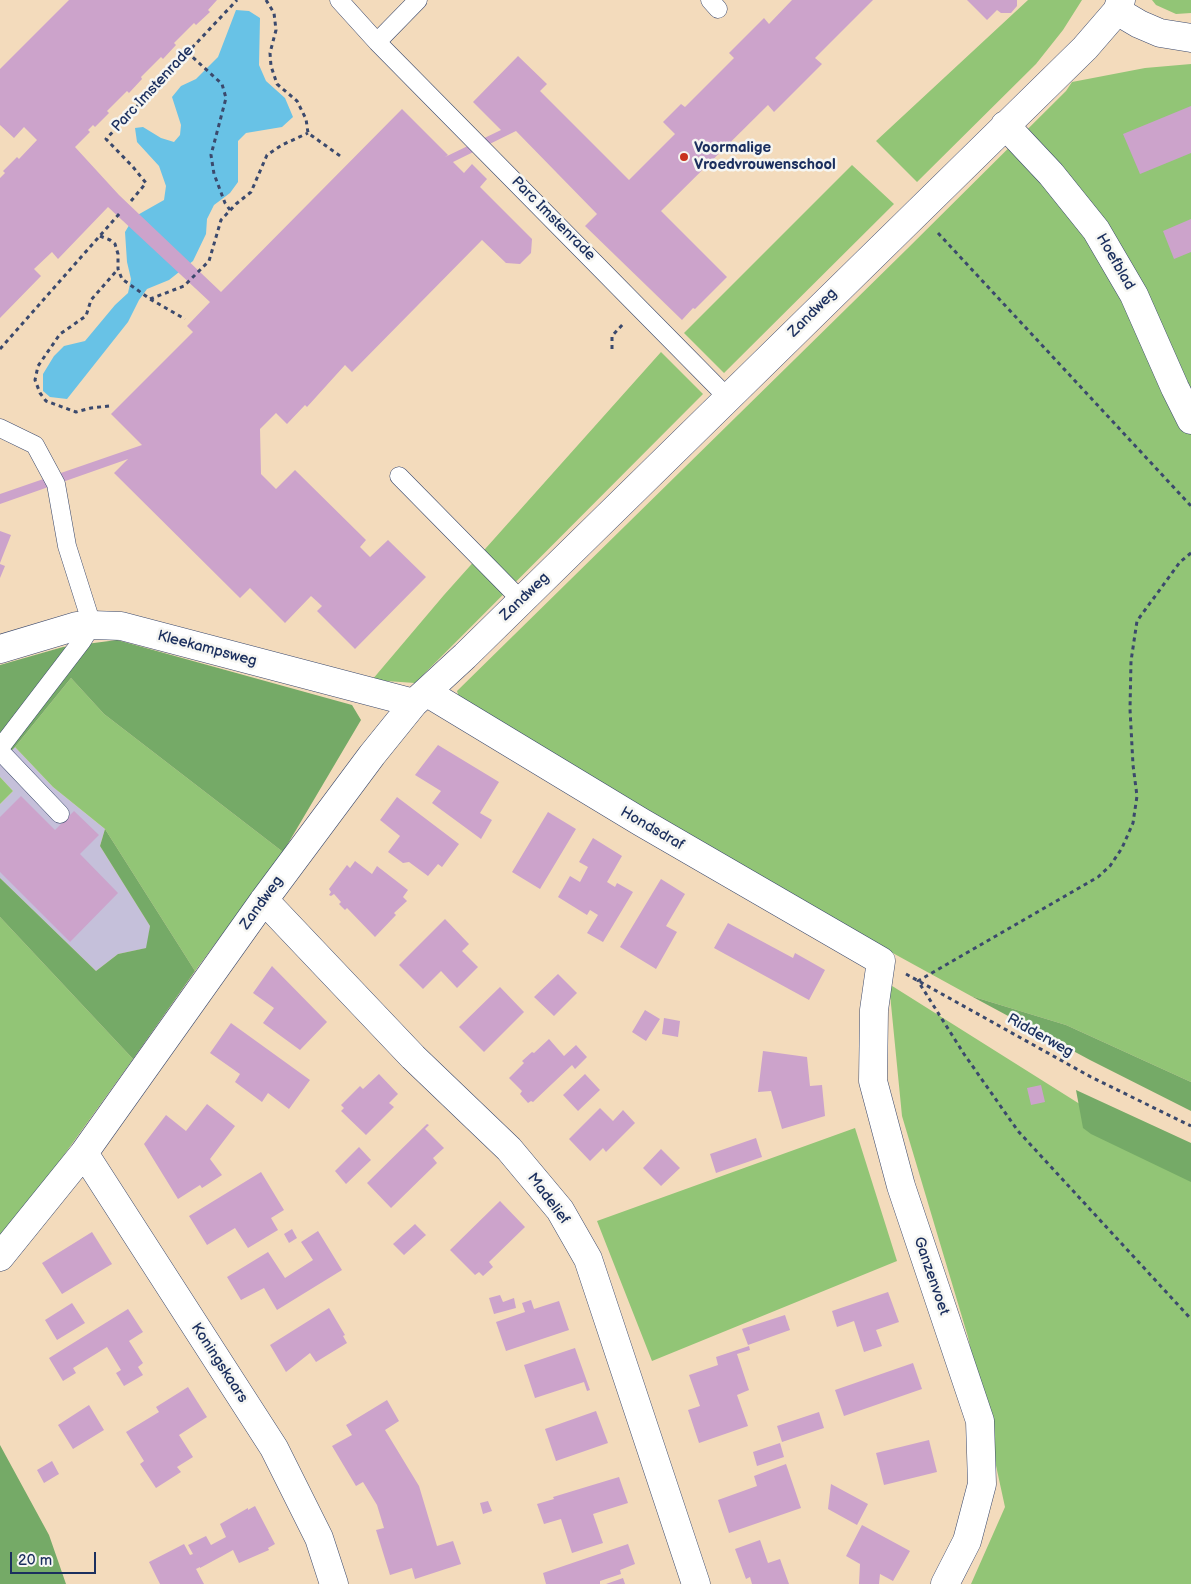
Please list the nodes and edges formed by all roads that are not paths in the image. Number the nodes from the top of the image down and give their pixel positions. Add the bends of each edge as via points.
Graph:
1 (339, 0) edge
2 (418, 0) edge
3 (1119, 6) edge
4 (1191, 38) edge
5 (377, 42) junction
6 (1005, 126) junction
7 (728, 398) junction
8 (1191, 420) edge
9 (0, 428) edge
10 (399, 476) dead end
11 (521, 600) junction
12 (92, 625) junction
13 (0, 649) edge
14 (420, 698) junction
15 (0, 749) edge
16 (60, 814) dead end
17 (264, 900) junction
18 (881, 962) joint
19 (84, 1153) junction
20 (0, 1257) edge
21 (334, 1584) edge
22 (696, 1584) edge
23 (945, 1584) edge

1 - 5 lane, Parc Imstenrade
2 - 5 lane
3 - 4 street via 1138,24 1160,33
3 - 6 street, Zandweg via 1085,48
5 - 7 lane, Parc Imstenrade
6 - 7 street, Zandweg
6 - 8 street, Hoefblad via 1051,174 1096,230 1134,295
7 - 11 street, Zandweg
9 - 12 lane via 35,446 56,484 67,546
10 - 11 lane
11 - 14 street, Zandweg
12 - 13 street, Kleekampsweg
12 - 14 street, Kleekampsweg via 121,626
12 - 15 lane
14 - 17 street, Zandweg via 372,755
14 - 18 street, Hondsdraf
15 - 16 lane
17 - 19 street, Zandweg
17 - 22 street, Madelief via 413,1057 509,1149 560,1210 588,1259
18 - 23 street, Ganzenvoet via 874,1010 873,1081 901,1186 980,1421 982,1484 967,1541
19 - 20 street, Zandweg
19 - 21 street, Koningskaars via 274,1448 319,1538

